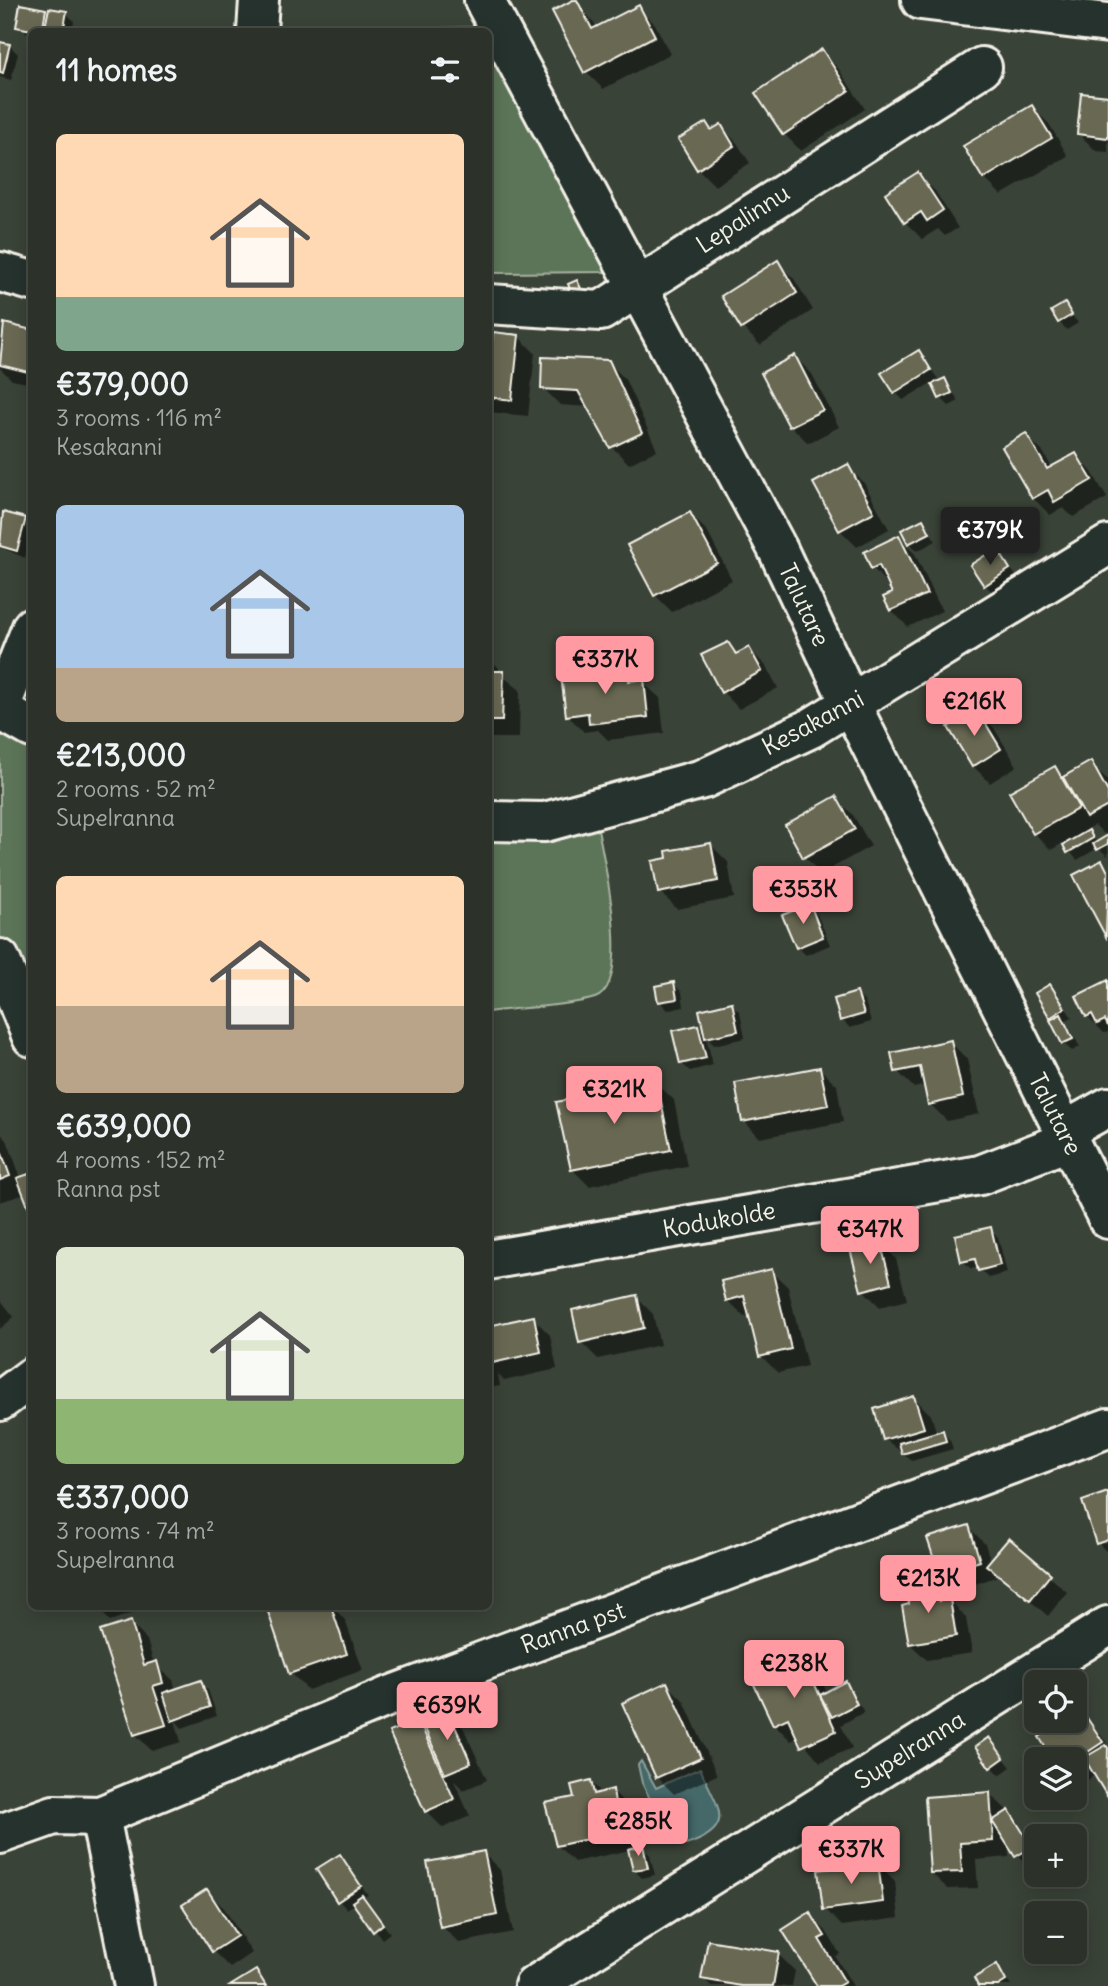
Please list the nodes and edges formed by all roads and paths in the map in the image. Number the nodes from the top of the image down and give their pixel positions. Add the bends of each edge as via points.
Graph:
1 (259, 0) edge
2 (484, 0) edge
3 (921, 0) edge
4 (1108, 23) edge
5 (257, 28) edge
6 (982, 67) dead end
7 (0, 272) edge
8 (28, 280) edge
9 (638, 286) junction
10 (492, 304) edge
11 (1108, 545) edge
12 (28, 637) edge
13 (850, 705) junction
14 (0, 709) edge
15 (28, 726) edge
16 (492, 821) edge
17 (0, 959) edge
18 (28, 1027) edge
19 (1108, 1107) edge
20 (1065, 1136) junction
21 (1108, 1219) edge
22 (492, 1259) edge
23 (28, 1380) edge
24 (0, 1401) edge
25 (1108, 1428) edge
26 (1108, 1626) edge
27 (100, 1816) junction
28 (0, 1834) edge
29 (134, 1986) edge
30 (534, 1986) edge

1 - 5 street
2 - 9 street, Talutare
3 - 4 street
6 - 9 street, Lepalinnu
7 - 8 street
9 - 10 street, Lepalinnu via 601,311
9 - 13 street, Talutare via 777,548
11 - 13 street, Kesakanni
12 - 14 street
13 - 16 street, Kesakanni via 703,779 545,822
13 - 20 street, Talutare
14 - 15 street
17 - 18 street
19 - 20 street, Kodukolde
20 - 21 street, Talutare
20 - 22 street, Kodukolde via 980,1175
23 - 24 street
25 - 27 street, Ranna pst via 387,1697
26 - 30 street, Supelranna
27 - 28 street, Ranna pst via 54,1815
27 - 29 street

